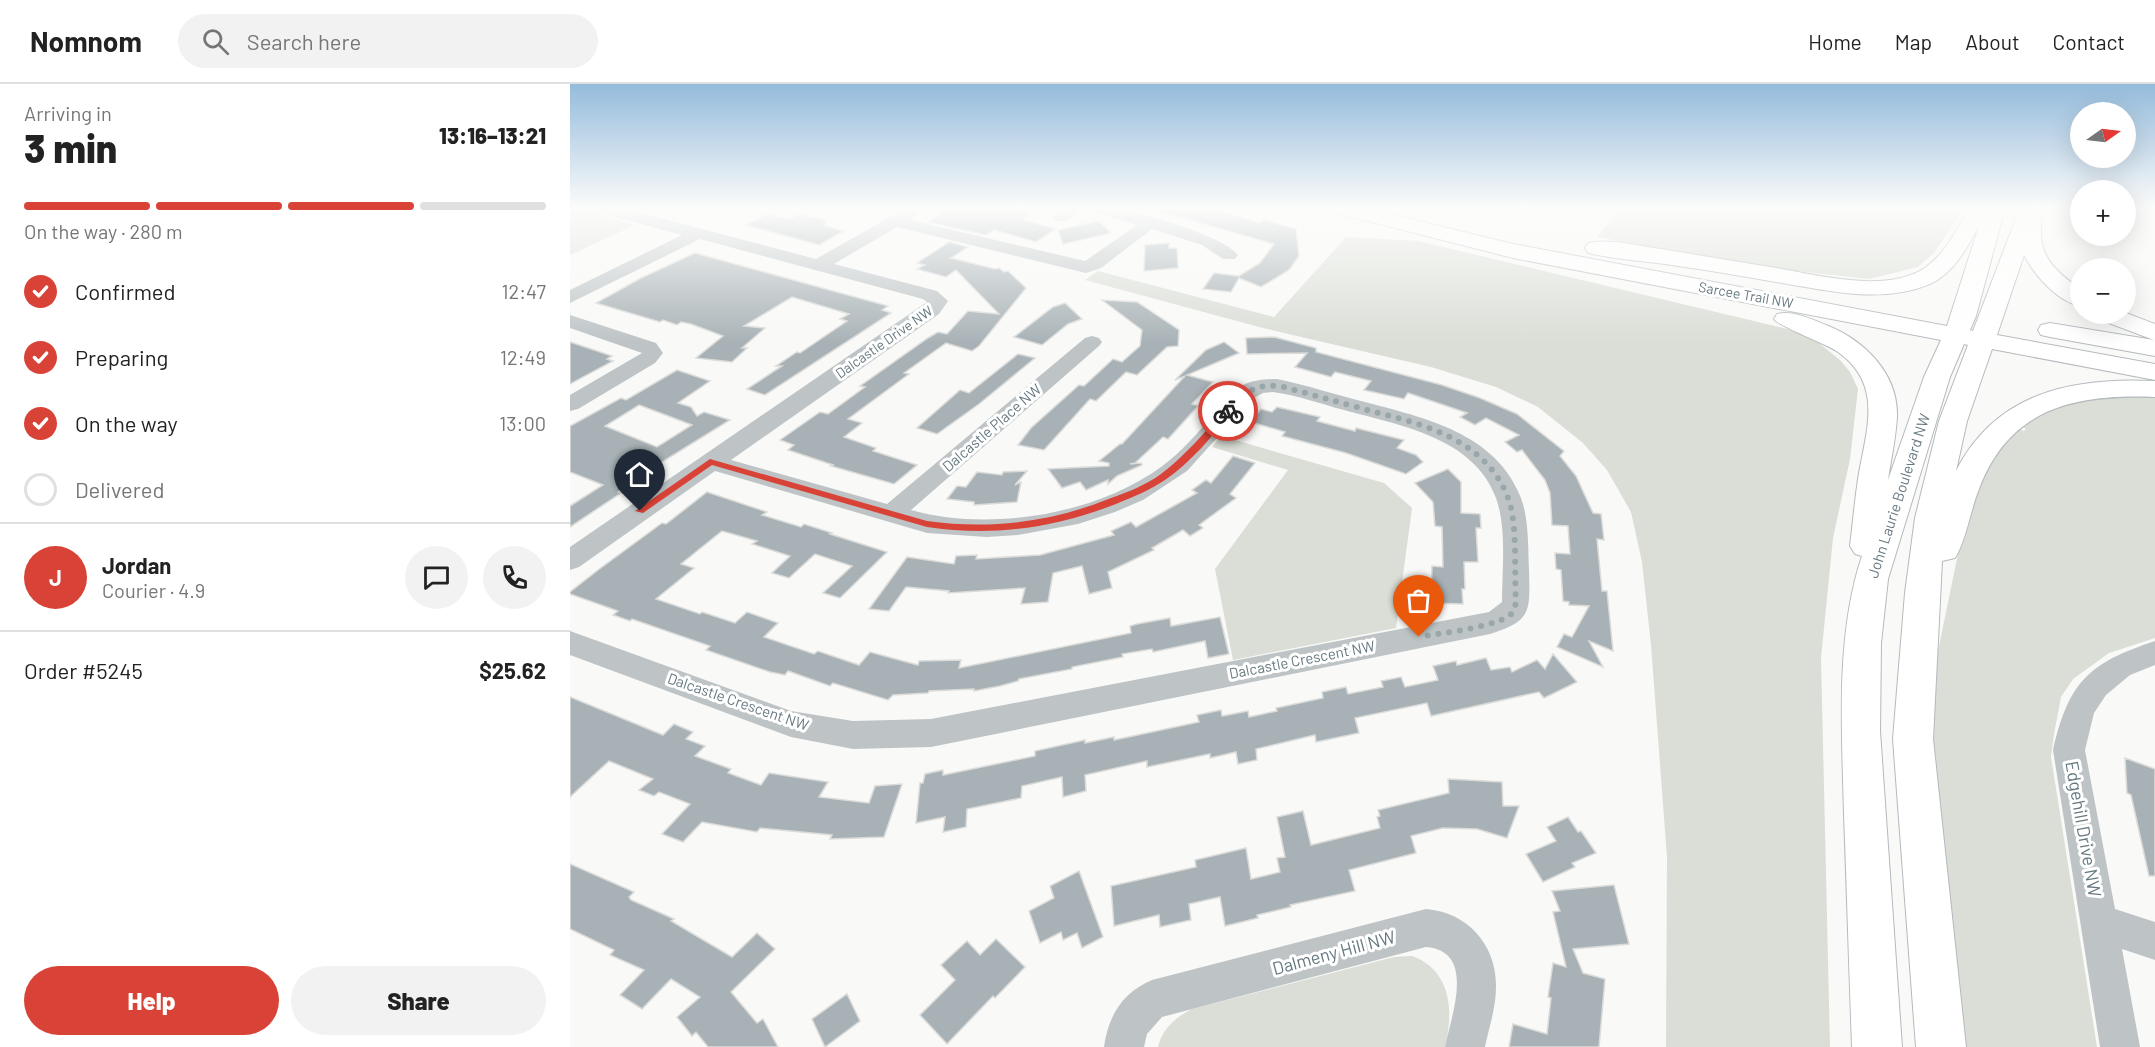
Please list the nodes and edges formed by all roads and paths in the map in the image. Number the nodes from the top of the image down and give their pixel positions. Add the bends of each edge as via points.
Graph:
1 (659, 253) edge
2 (774, 253) edge
3 (840, 253) edge
4 (1027, 253) edge
5 (1110, 253) edge
6 (1226, 253) edge
7 (1534, 253) edge
8 (1582, 253) edge
9 (1950, 253) edge
10 (1987, 253) edge
11 (2009, 253) edge
12 (2035, 253) edge
13 (1229, 255) dead end
14 (1599, 259) junction
15 (819, 265) junction
16 (2070, 291) edge
17 (570, 297) edge
18 (570, 321) edge
19 (2132, 324) edge
20 (1973, 328) junction
21 (2155, 333) edge
22 (1092, 342) dead end
23 (2155, 348) edge
24 (2155, 356) edge
25 (2155, 372) edge
26 (2155, 388) edge
27 (570, 404) edge
28 (710, 462) junction
29 (892, 513) junction
30 (570, 560) edge
31 (1871, 579) junction
32 (1922, 593) junction
33 (570, 643) edge
34 (2155, 653) edge
35 (2099, 922) junction
36 (2155, 941) edge
37 (1124, 1047) edge
38 (1465, 1047) edge
39 (1877, 1047) edge
40 (1941, 1047) edge
41 (2120, 1047) edge

1 - 17 street
2 - 15 street, Dalcastle Drive NW
3 - 15 street
4 - 5 street via 1086,267
6 - 13 street
7 - 14 main road, Sarcee Trail NW
8 - 14 main road, Sarcee Trail NW
9 - 14 main road via 1935,271 1919,280 1851,287 1642,253
10 - 20 main road, John Laurie Boulevard NW
11 - 20 main road, John Laurie Boulevard NW
12 - 16 main road
14 - 20 main road, Sarcee Trail NW
14 - 20 main road, Sarcee Trail NW via 1776,301 1800,300
14 - 31 main road via 1620,278 1803,323 1846,344 1863,359 1882,393 1883,413 1866,553
15 - 28 street, Dalcastle Drive NW via 930,295 938,301 932,310
18 - 27 street via 649,347 654,353
19 - 21 main road
20 - 23 main road, Sarcee Trail NW
20 - 24 main road
20 - 25 main road, Sarcee Trail NW
20 - 31 main road, John Laurie Boulevard NW via 1937,377
20 - 32 main road, John Laurie Boulevard NW via 1932,518
22 - 29 street, Dalcastle Place NW
26 - 32 main road via 2112,387 2052,399 2021,412 2001,429 1980,455 1954,514 1933,589
28 - 29 street, Dalcastle Crescent NW
28 - 30 street, Dalcastle Drive NW
29 - 33 street, Dalcastle Crescent NW via 946,527 988,529 1079,515 1162,478 1188,456 1244,393 1278,386 1426,426 1452,437 1487,464 1509,500 1516,602 1513,612 1490,623 932,733 898,735 853,735 791,724
31 - 39 main road, John Laurie Boulevard NW via 1863,643 1861,731
32 - 40 main road, John Laurie Boulevard NW via 1913,739
34 - 35 street, Edgehill Drive NW via 2133,660 2095,684 2081,703 2073,729 2069,750 2072,774
35 - 36 street
35 - 41 street, Edgehill Drive NW
37 - 38 street, Dalmeny Hill NW via 1130,1023 1152,1000 1436,928 1447,930 1467,947 1475,967 1476,996

